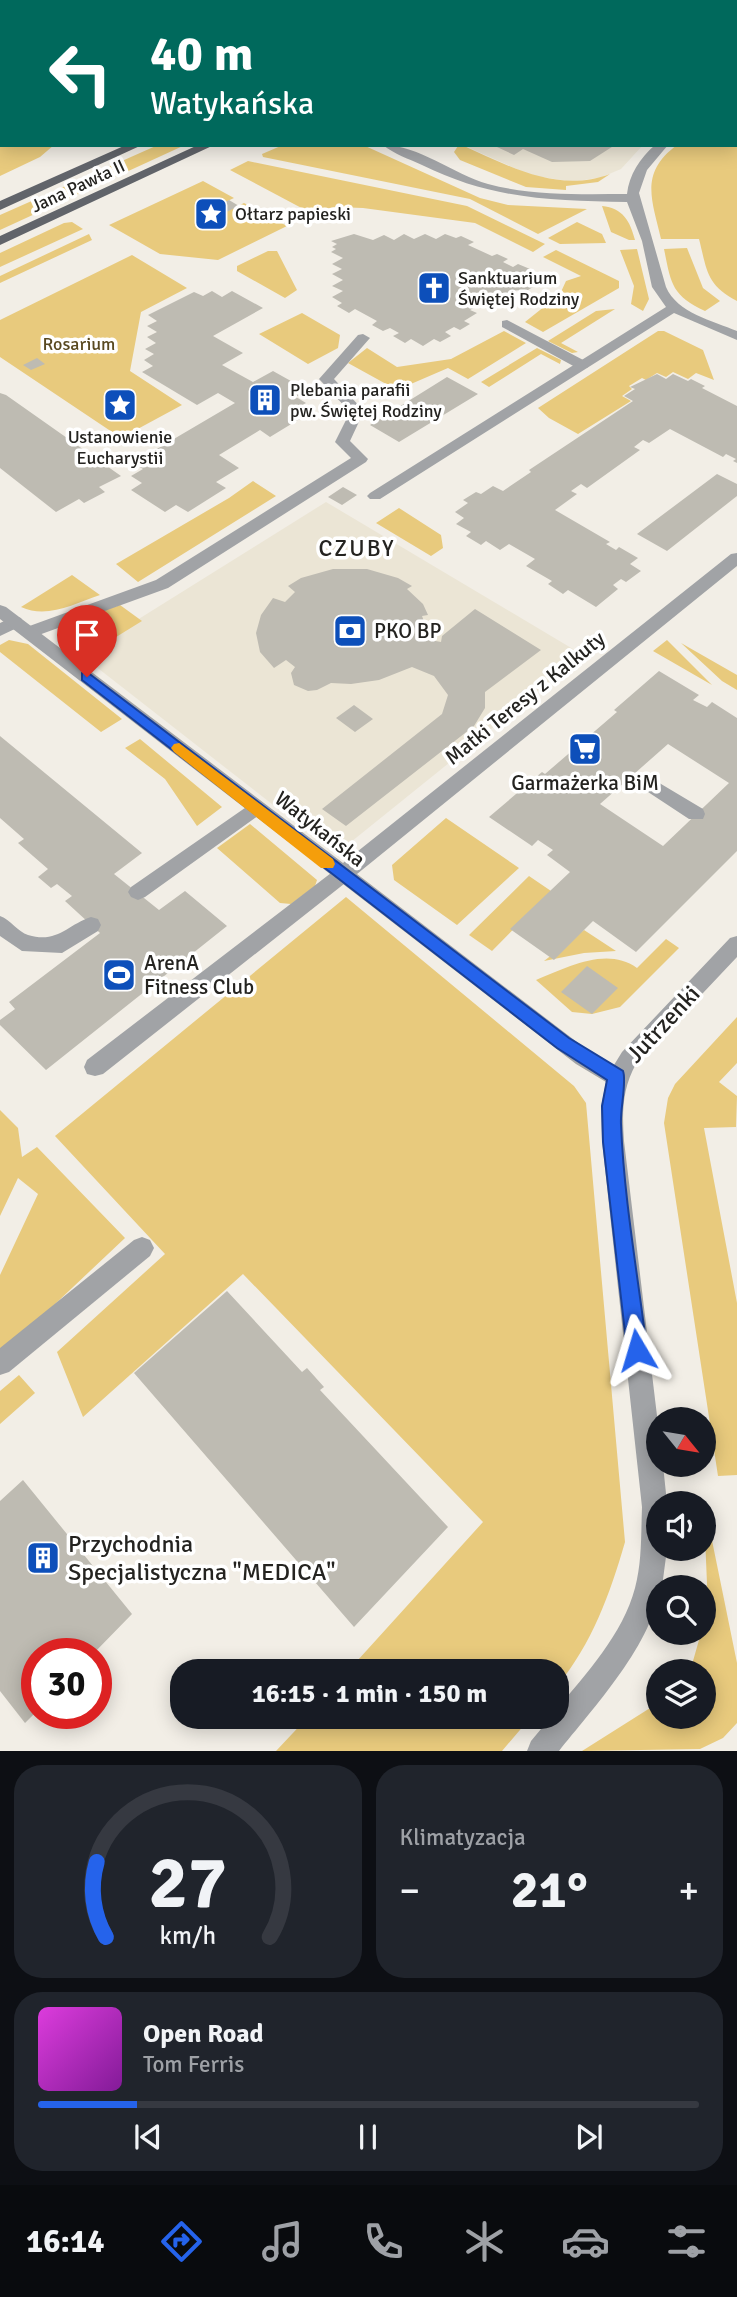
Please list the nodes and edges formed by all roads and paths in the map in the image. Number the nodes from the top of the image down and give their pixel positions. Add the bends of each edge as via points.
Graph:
1 (132, 147) edge
2 (204, 147) edge
3 (393, 147) edge
4 (659, 147) edge
5 (633, 198) junction
6 (0, 206) edge
7 (0, 241) edge
8 (675, 307) junction
9 (507, 324) dead end
10 (737, 336) edge
11 (363, 338) dead end
12 (582, 365) junction
13 (375, 496) dead end
14 (737, 558) edge
15 (11, 624) edge
16 (651, 785) dead end
17 (254, 807) junction
18 (696, 814) dead end
19 (342, 875) junction
20 (138, 892) dead end
21 (0, 924) edge
22 (91, 925) dead end
23 (737, 944) edge
24 (96, 1067) dead end
25 (616, 1077) junction
26 (142, 1248) dead end
27 (0, 1363) edge
28 (541, 1751) edge

1 - 6 main road, Jana Pawła II
2 - 7 main road, Jana Pawła II
3 - 5 street via 459,177 507,192
4 - 5 street via 639,173
5 - 8 street via 660,291
8 - 10 street
8 - 12 street
9 - 12 street
11 - 15 street via 326,379 357,411 342,442 360,459 162,584
12 - 13 street
14 - 19 street, Matki Teresy z Kalkuty
15 - 17 street, Watykańska
16 - 18 street
17 - 19 street, Watykańska
17 - 20 street
19 - 24 street, Matki Teresy z Kalkuty
19 - 25 street, Watykańska via 583,1058
21 - 22 street via 22,943 62,945
23 - 25 street, Jutrzenki
25 - 28 street, Jutrzenki via 612,1142 655,1507 653,1550 646,1597 628,1634
26 - 27 street

